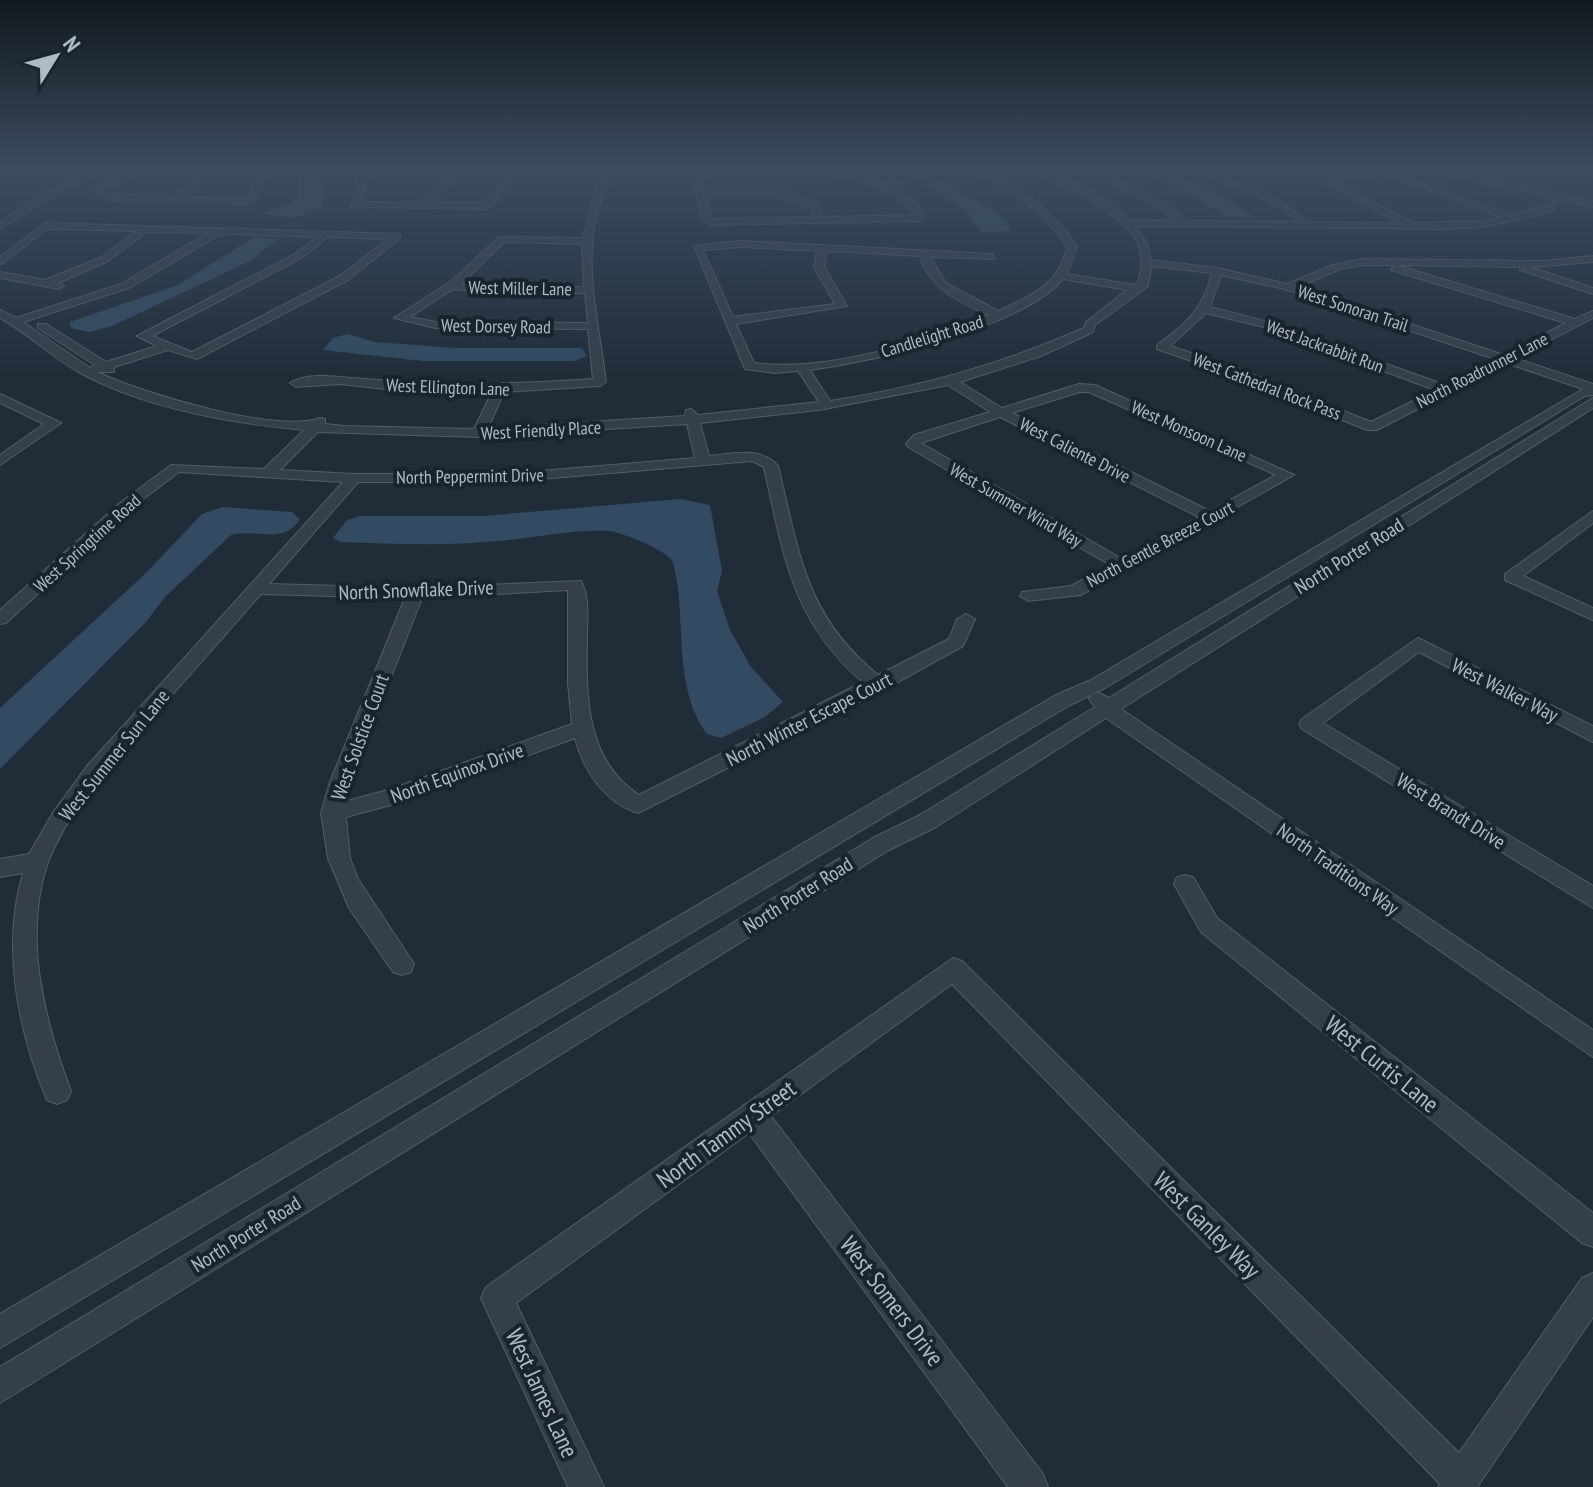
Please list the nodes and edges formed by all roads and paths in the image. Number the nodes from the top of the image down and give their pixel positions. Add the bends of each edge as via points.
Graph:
1 (31, 237) edge
2 (134, 237) edge
3 (209, 237) edge
4 (322, 237) edge
5 (395, 237) edge
6 (589, 237) edge
7 (1066, 237) edge
8 (1130, 237) edge
9 (1137, 237) edge
10 (588, 241) junction
11 (822, 250) junction
12 (924, 253) junction
13 (992, 257) dead end
14 (1593, 259) edge
15 (1381, 261) junction
16 (0, 262) edge
17 (1148, 263) junction
18 (1517, 264) junction
19 (1217, 271) junction
20 (0, 275) edge
21 (1061, 276) junction
22 (48, 283) junction
23 (450, 286) junction
24 (1288, 287) junction
25 (1135, 288) junction
26 (589, 290) junction
27 (1593, 291) edge
28 (96, 298) junction
29 (0, 304) edge
30 (1204, 309) junction
31 (0, 313) edge
32 (1593, 314) edge
33 (999, 315) junction
34 (28, 317) junction
35 (14, 321) junction
36 (730, 321) junction
37 (1576, 323) junction
38 (594, 326) junction
39 (168, 346) junction
40 (1507, 358) junction
41 (800, 365) junction
42 (104, 366) junction
43 (88, 372) junction
44 (948, 380) junction
45 (296, 383) dead end
46 (1593, 388) edge
47 (1445, 389) junction
48 (499, 390) junction
49 (0, 398) edge
50 (824, 400) junction
51 (1593, 402) edge
52 (1000, 412) junction
53 (691, 416) junction
54 (319, 423) junction
55 (1372, 427) joint
56 (480, 430) junction
57 (0, 461) edge
58 (703, 462) junction
59 (176, 468) joint
60 (269, 472) junction
61 (1287, 475) joint
62 (354, 478) junction
63 (1210, 517) junction
64 (1591, 519) edge
65 (1120, 564) junction
66 (257, 589) junction
67 (415, 593) junction
68 (1028, 596) dead end
69 (1593, 615) edge
70 (0, 619) edge
71 (966, 619) dead end
72 (878, 685) junction
73 (1102, 697) junction
74 (1309, 724) joint
75 (581, 728) junction
76 (1593, 735) edge
77 (332, 813) junction
78 (38, 862) junction
79 (0, 868) edge
80 (1185, 884) dead end
81 (1593, 898) edge
82 (402, 964) dead end
83 (953, 969) joint
84 (1593, 1045) edge
85 (57, 1091) dead end
86 (753, 1115) junction
87 (1593, 1232) edge
88 (1593, 1289) edge
89 (497, 1298) joint
90 (0, 1332) edge
91 (0, 1386) edge
92 (1459, 1484) edge
93 (586, 1487) edge
94 (1030, 1487) edge

1 - 16 street
2 - 22 street via 105,259
3 - 28 street via 150,274
4 - 39 street via 298,256 143,336
5 - 39 street via 344,278 193,356
6 - 10 street
7 - 21 street via 1072,247
8 - 25 street via 1136,263 1129,283
9 - 17 street via 1145,245
10 - 23 street via 502,239
10 - 26 street
11 - 12 street
11 - 36 street via 819,267 842,306
11 - 36 street via 697,248
12 - 13 street
12 - 33 street via 927,268 947,289
14 - 18 street
15 - 18 street
15 - 24 street via 1337,267
15 - 37 street
17 - 19 street, West Sonoran Trail
17 - 25 street, West Friendly Place via 1143,285
18 - 27 street
19 - 24 street, West Sonoran Trail
19 - 30 street
20 - 22 street
21 - 25 street
21 - 33 street, Candlelight Road via 1048,289
22 - 28 street
23 - 26 street, West Miller Lane
23 - 38 street, West Dorsey Road via 400,318 436,325
24 - 40 street, West Sonoran Trail
25 - 44 street, West Friendly Place via 1089,330 1035,356
26 - 38 street
28 - 34 street
29 - 34 street, West Friendly Place
30 - 47 street, West Jackrabbit Run via 1268,325
30 - 55 street, West Cathedral Rock Pass via 1161,347
31 - 35 street, West Friendly Place
32 - 37 street, North Roadrunner Lane
33 - 41 street, Candlelight Road via 927,342
34 - 35 street
34 - 42 street, West Friendly Place
35 - 43 street, West Friendly Place
36 - 41 street, Candlelight Road via 749,366
37 - 40 street, North Roadrunner Lane
38 - 48 street, West Ellington Lane via 600,382
39 - 42 street
40 - 46 street, West Sonoran Trail
40 - 47 street, North Roadrunner Lane
41 - 50 street
42 - 43 street
42 - 54 street, West Friendly Place via 176,394
43 - 54 street, West Friendly Place via 217,414
44 - 50 street, West Friendly Place
44 - 52 street, West Caliente Drive
44 - 53 street, West Friendly Place via 841,406
45 - 48 street, West Ellington Lane via 318,379
46 - 73 street, North Porter Road
47 - 55 street, North Roadrunner Lane
48 - 56 street
49 - 57 street via 54,423
50 - 53 street, West Friendly Place
51 - 73 street, North Porter Road via 1120,698
52 - 61 street, West Monsoon Lane via 1091,388
52 - 63 street, West Caliente Drive
52 - 65 street, West Summer Wind Way via 913,444
53 - 56 street, West Friendly Place
53 - 58 street
54 - 56 street, West Friendly Place
54 - 60 street
58 - 62 street, North Peppermint Drive via 504,478
58 - 72 street, North Peppermint Drive via 763,459 771,466 806,606 842,656
59 - 60 street, North Peppermint Drive
59 - 70 street, West Springtime Road via 125,506
60 - 62 street, North Peppermint Drive
61 - 63 street, North Gentle Breeze Court
62 - 66 street, West Summer Sun Lane
63 - 65 street, North Gentle Breeze Court
64 - 69 street via 1511,577
65 - 68 street, North Gentle Breeze Court via 1075,591
66 - 67 street, North Snowflake Drive
66 - 78 street, West Summer Sun Lane via 113,750
67 - 75 street, North Snowflake Drive via 575,585
67 - 77 street, West Solstice Court
71 - 72 street, North Winter Escape Court via 957,642
72 - 75 street, North Winter Escape Court via 638,805 620,797 594,764
73 - 84 street, North Traditions Way
73 - 90 street, North Porter Road via 1049,708
73 - 91 street, North Porter Road via 928,821 854,860
74 - 76 street, West Walker Way via 1418,644
74 - 81 street, West Brandt Drive
75 - 77 street, North Equinox Drive via 395,796
77 - 82 street, West Solstice Court via 346,881
78 - 79 street
78 - 85 street, West Summer Sun Lane via 24,941 39,1047
80 - 87 street, West Curtis Lane via 1209,925
83 - 86 street, North Tammy Street
83 - 92 street, West Ganley Way
86 - 89 street, North Tammy Street
86 - 94 street, West Somers Drive
88 - 92 street
89 - 93 street, West James Lane

